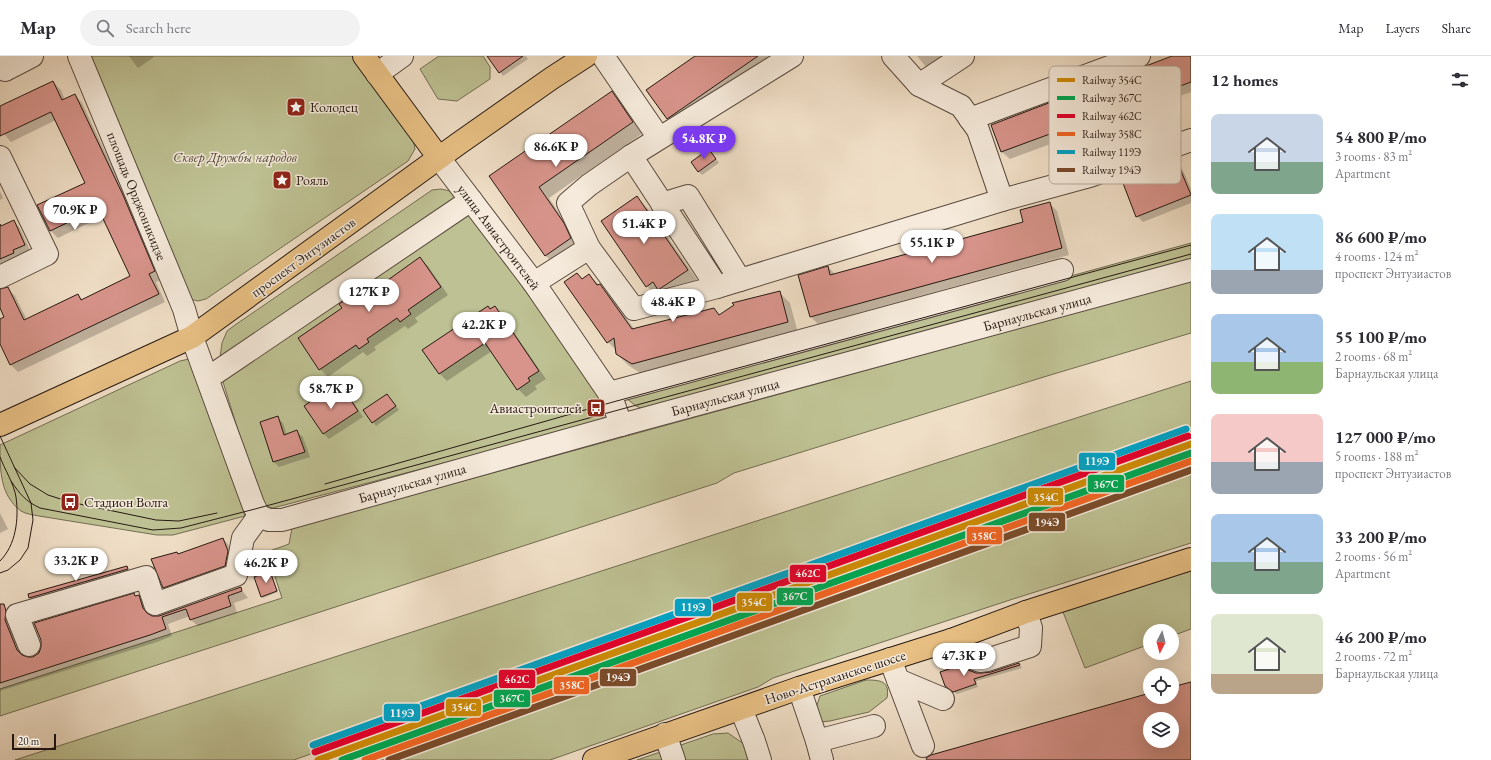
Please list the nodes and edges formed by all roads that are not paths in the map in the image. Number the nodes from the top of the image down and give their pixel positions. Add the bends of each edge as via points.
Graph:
1 (32, 56) edge
2 (79, 56) edge
3 (364, 56) edge
4 (402, 56) edge
5 (586, 56) edge
6 (603, 56) edge
7 (792, 56) edge
8 (893, 56) edge
9 (963, 56) edge
10 (1139, 56) edge
11 (1112, 66) edge
12 (2, 67) edge
13 (378, 74) junction
14 (919, 85) junction
15 (1049, 90) edge
16 (970, 119) junction
17 (659, 138) junction
18 (1191, 140) edge
19 (1181, 144) edge
20 (631, 156) junction
21 (0, 157) edge
22 (439, 158) junction
23 (1061, 184) edge
24 (471, 200) junction
25 (1002, 200) junction
26 (662, 204) junction
27 (589, 248) junction
28 (1062, 270) dead end
29 (1191, 270) edge
30 (0, 277) edge
31 (740, 280) junction
32 (534, 283) junction
33 (717, 287) junction
34 (192, 337) junction
35 (208, 378) junction
36 (608, 393) junction
37 (2, 420) edge
38 (621, 425) junction
39 (259, 516) junction
40 (1191, 559) edge
41 (1026, 612) junction
42 (951, 640) junction
43 (29, 645) dead end
44 (890, 659) junction
45 (898, 680) junction
46 (799, 688) junction
47 (943, 699) dead end
48 (741, 709) junction
49 (874, 726) dead end
50 (665, 734) junction
51 (923, 746) dead end
52 (819, 750) edge
53 (594, 760) edge
54 (674, 760) edge
55 (760, 760) edge

1 - 12 street
2 - 34 street, площадь Орджоникидзе via 184,309
3 - 13 main road, улица Авиастроителей
4 - 13 street
5 - 22 main road, проспект Энтузиастов
6 - 17 street
7 - 17 street
8 - 14 street
9 - 14 street
10 - 11 street
13 - 22 main road, улица Авиастроителей
14 - 16 street via 962,106
15 - 16 street
16 - 25 street via 978,130
17 - 20 street
18 - 19 street
20 - 26 street
20 - 27 street via 568,203
21 - 30 street via 48,254
22 - 24 street, улица Авиастроителей
22 - 34 main road, проспект Энтузиастов
23 - 25 street
24 - 32 street, улица Авиастроителей
24 - 35 street
25 - 31 street
26 - 31 street via 688,196
26 - 33 street
27 - 32 street
27 - 33 street via 634,309
28 - 36 street
29 - 38 street, Барнаульская улица
31 - 33 street
32 - 36 street, улица Авиастроителей
34 - 35 street, площадь Орджоникидзе
34 - 37 main road, проспект Энтузиастов
35 - 39 street, площадь Орджоникидзе
36 - 38 street, улица Авиастроителей
38 - 39 street, Барнаульская улица via 282,520 269,520
39 - 43 street via 243,538 236,575 155,604 146,577 17,615
40 - 41 main road, Ново-Астраханское шоссе
41 - 42 main road, Ново-Астраханское шоссе
41 - 42 street via 1031,634 1030,646 1023,649 980,661 958,653
42 - 44 main road, Ново-Астраханское шоссе
44 - 45 street
44 - 46 main road, Ново-Астраханское шоссе
45 - 47 street
45 - 51 street
46 - 48 main road, Ново-Астраханское шоссе
46 - 52 street
48 - 50 main road, Ново-Астраханское шоссе
48 - 55 street
49 - 52 street
50 - 53 main road, Ново-Астраханское шоссе
50 - 54 street

